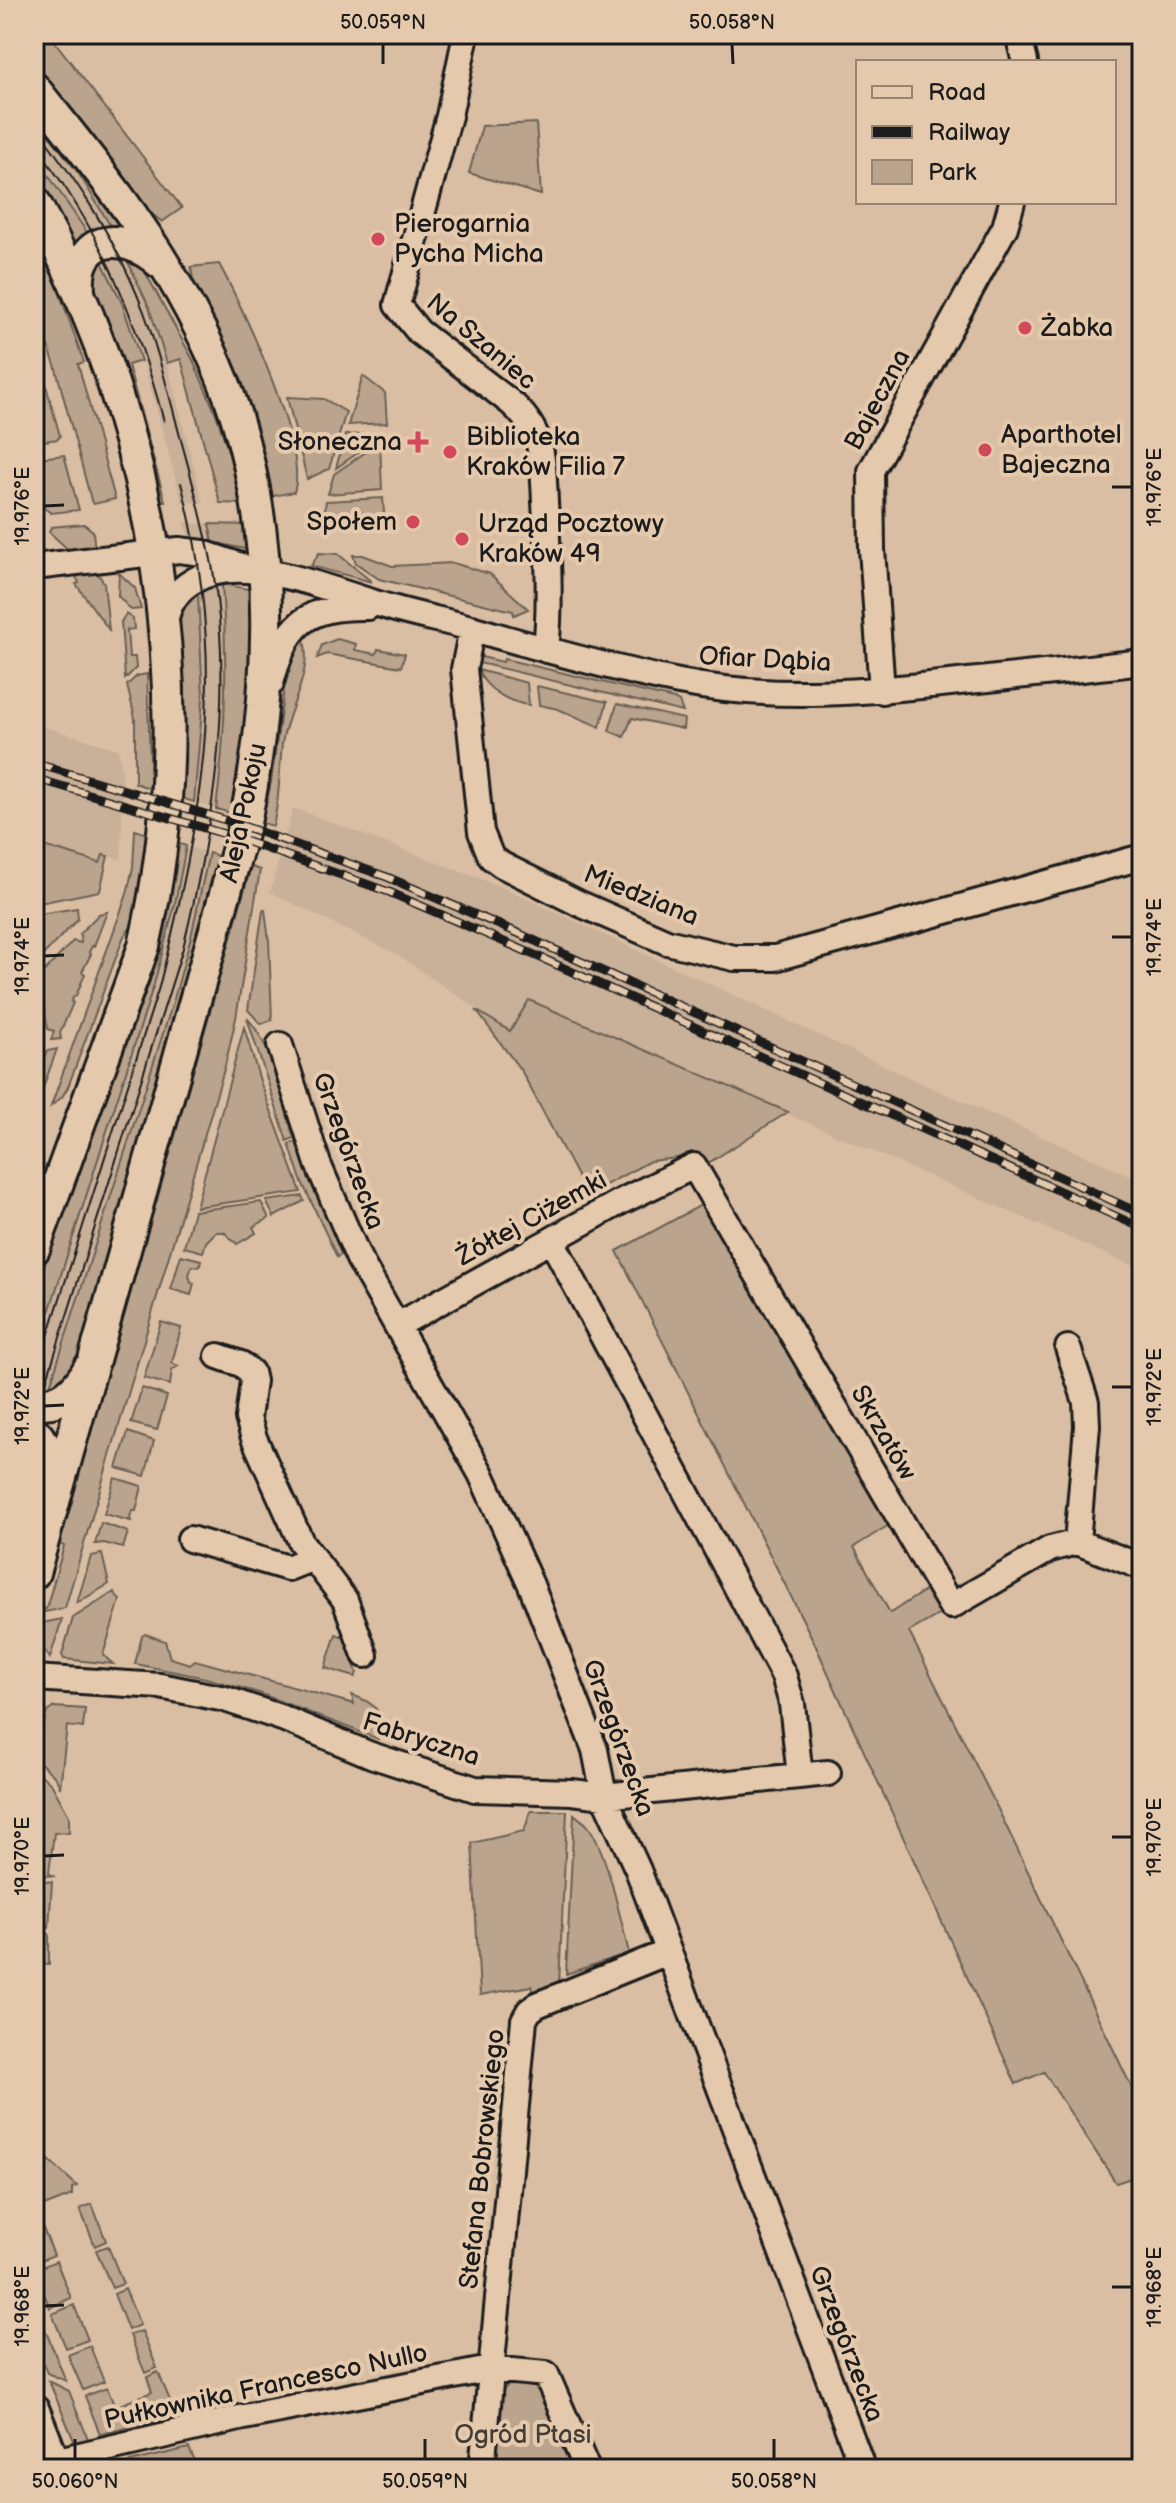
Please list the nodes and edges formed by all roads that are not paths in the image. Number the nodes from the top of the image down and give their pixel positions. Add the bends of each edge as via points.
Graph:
1 (466, 34) edge
2 (1018, 34) edge
3 (1024, 60) edge
4 (34, 88) edge
5 (34, 201) edge
6 (1011, 204) edge
7 (169, 272) junction
8 (79, 291) junction
9 (154, 552) junction
10 (34, 567) edge
11 (259, 572) junction
12 (392, 609) junction
13 (472, 628) junction
14 (164, 630) junction
15 (546, 650) junction
16 (1142, 662) edge
17 (882, 691) junction
18 (263, 724) junction
19 (1142, 857) edge
20 (280, 1045) dead end
21 (694, 1166) joint
22 (552, 1241) junction
23 (34, 1249) edge
24 (398, 1325) junction
25 (100, 1344) junction
26 (1068, 1348) dead end
27 (218, 1356) dead end
28 (34, 1402) edge
29 (34, 1432) edge
30 (50, 1517) junction
31 (190, 1539) dead end
32 (1077, 1542) junction
33 (313, 1558) junction
34 (1142, 1567) edge
35 (34, 1573) edge
36 (365, 1655) dead end
37 (34, 1678) edge
38 (828, 1773) dead end
39 (800, 1776) junction
40 (604, 1796) junction
41 (668, 1952) junction
42 (490, 2369) junction
43 (34, 2411) edge
44 (55, 2465) edge
45 (482, 2469) edge
46 (587, 2469) edge
47 (863, 2469) edge

1 - 15 street, Na Szaniec via 397,305 419,332 522,412 532,428 542,459 546,518
2 - 3 street
4 - 7 main road, Aleja Pokoju
5 - 8 main road
6 - 17 street, Bajeczna via 1005,227 871,471
7 - 8 main road via 137,246 111,240 86,259
7 - 11 main road, Aleja Pokoju via 236,415 259,512
8 - 9 main road via 121,412
9 - 10 street, Ofiar Dąbia
9 - 11 street, Ofiar Dąbia via 197,551
9 - 14 main road
11 - 12 street, Ofiar Dąbia
11 - 14 street, Ofiar Dąbia via 213,572 188,583 168,607
11 - 18 main road, Aleja Pokoju
12 - 13 street, Ofiar Dąbia
12 - 18 street, Ofiar Dąbia via 341,608 298,622 276,665
13 - 15 street, Ofiar Dąbia
13 - 19 street, Miedziana via 464,669 487,851 502,865 667,942 734,958 775,958
14 - 23 main road via 167,761 149,922 129,993
15 - 17 street, Ofiar Dąbia via 732,690
16 - 17 street, Ofiar Dąbia
18 - 25 main road, Aleja Pokoju via 234,867
20 - 24 street, Grzegórzecka via 324,1177 359,1259
21 - 22 street, Żółtej Ciżemki
21 - 32 street, Skrzatów via 951,1606 1050,1549
22 - 24 street, Żółtej Ciżemki
22 - 39 street via 784,1676
24 - 40 street, Grzegórzecka via 481,1474 531,1585 595,1750
25 - 28 main road via 69,1394 51,1403
25 - 30 main road, Aleja Pokoju
26 - 32 street via 1086,1402
27 - 33 street via 251,1372 248,1424
29 - 30 main road via 52,1466
30 - 35 main road, Aleja Pokoju
31 - 33 street via 288,1568
32 - 34 street
33 - 36 street via 345,1600
37 - 40 street, Fabryczna via 160,1686 225,1699 475,1789
38 - 39 street, Fabryczna
39 - 40 street, Fabryczna
40 - 41 street, Grzegórzecka
41 - 42 street, Stefana Bobrowskiego via 537,2005 524,2020
41 - 47 street, Grzegórzecka
42 - 44 street, Pułkownika Francesco Nullo via 244,2417
42 - 45 street, Stefana Bobrowskiego
42 - 46 street via 546,2374
43 - 44 main road

